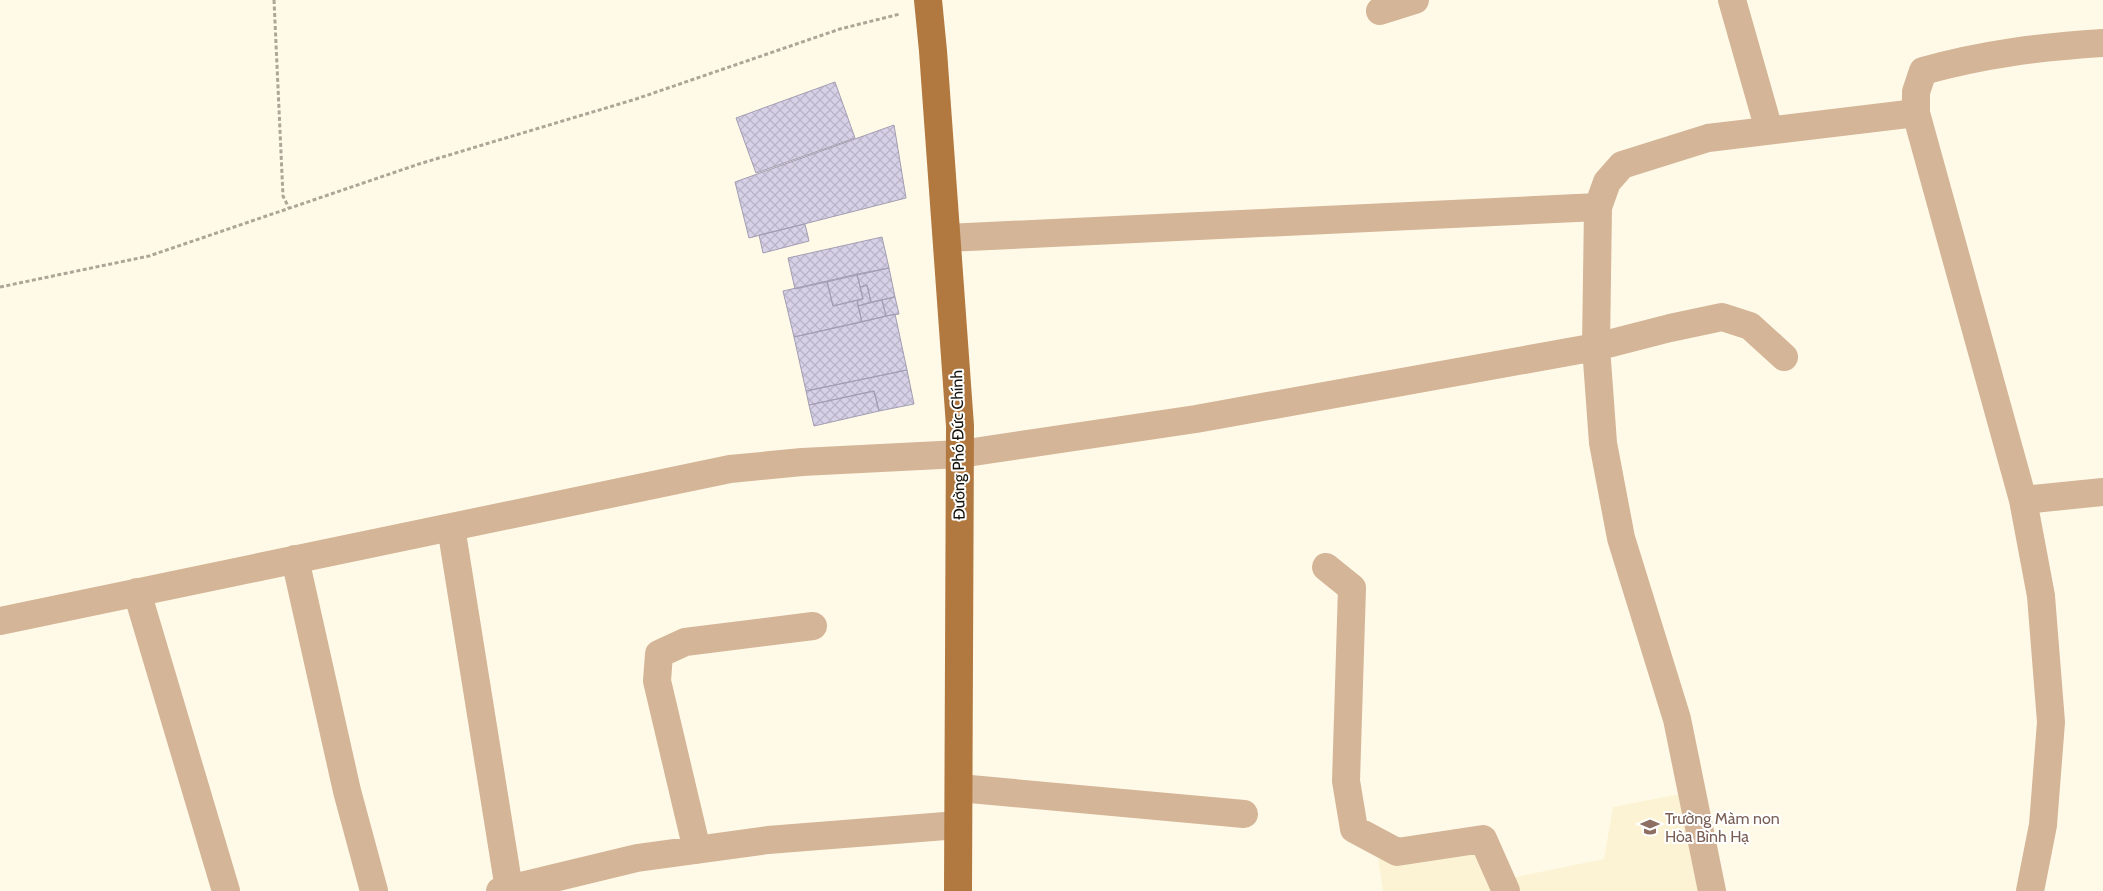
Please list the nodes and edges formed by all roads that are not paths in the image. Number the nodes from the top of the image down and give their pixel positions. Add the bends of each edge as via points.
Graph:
1 (1414, 0) edge
2 (1732, 0) edge
3 (928, 3) edge
4 (1380, 11) dead end
5 (2103, 43) edge
6 (1916, 113) junction
7 (1769, 130) junction
8 (1598, 206) junction
9 (946, 238) junction
10 (1596, 348) junction
11 (1784, 357) dead end
12 (960, 454) junction
13 (2103, 492) edge
14 (2022, 500) junction
15 (450, 527) junction
16 (295, 559) junction
17 (1326, 567) dead end
18 (137, 592) junction
19 (0, 620) edge
20 (812, 626) dead end
21 (959, 788) junction
22 (1244, 814) dead end
23 (958, 825) junction
24 (697, 850) junction
25 (505, 890) edge
26 (226, 891) edge
27 (374, 891) edge
28 (958, 891) edge
29 (1506, 891) edge
30 (1712, 891) edge
31 (2030, 891) edge

1 - 4 street
2 - 7 street
3 - 9 main road, Đường Phó Đức Chính
5 - 6 street via 1973,58 1923,72 1916,92
6 - 7 street
6 - 14 street
7 - 8 street via 1708,138 1622,165 1607,182
8 - 9 street
8 - 10 street
9 - 12 main road, Đường Phó Đức Chính
10 - 11 street via 1722,317 1750,326
10 - 12 street via 1196,419
10 - 30 street via 1603,443 1621,538 1677,719
12 - 15 street via 730,469
12 - 21 main road, Đường Phó Đức Chính
13 - 14 street
14 - 31 street via 2041,596 2051,722 2043,825
15 - 16 street
15 - 25 street
16 - 18 street
16 - 27 street via 347,791
17 - 29 street via 1352,588 1346,780 1354,829 1397,852 1483,840
18 - 19 street
18 - 26 street
20 - 24 street via 685,642 659,654 658,681
21 - 22 street
21 - 23 main road, Đường Phó Đức Chính
23 - 24 street via 768,840
23 - 28 main road, Đường Phó Đức Chính
24 - 25 street via 637,858

